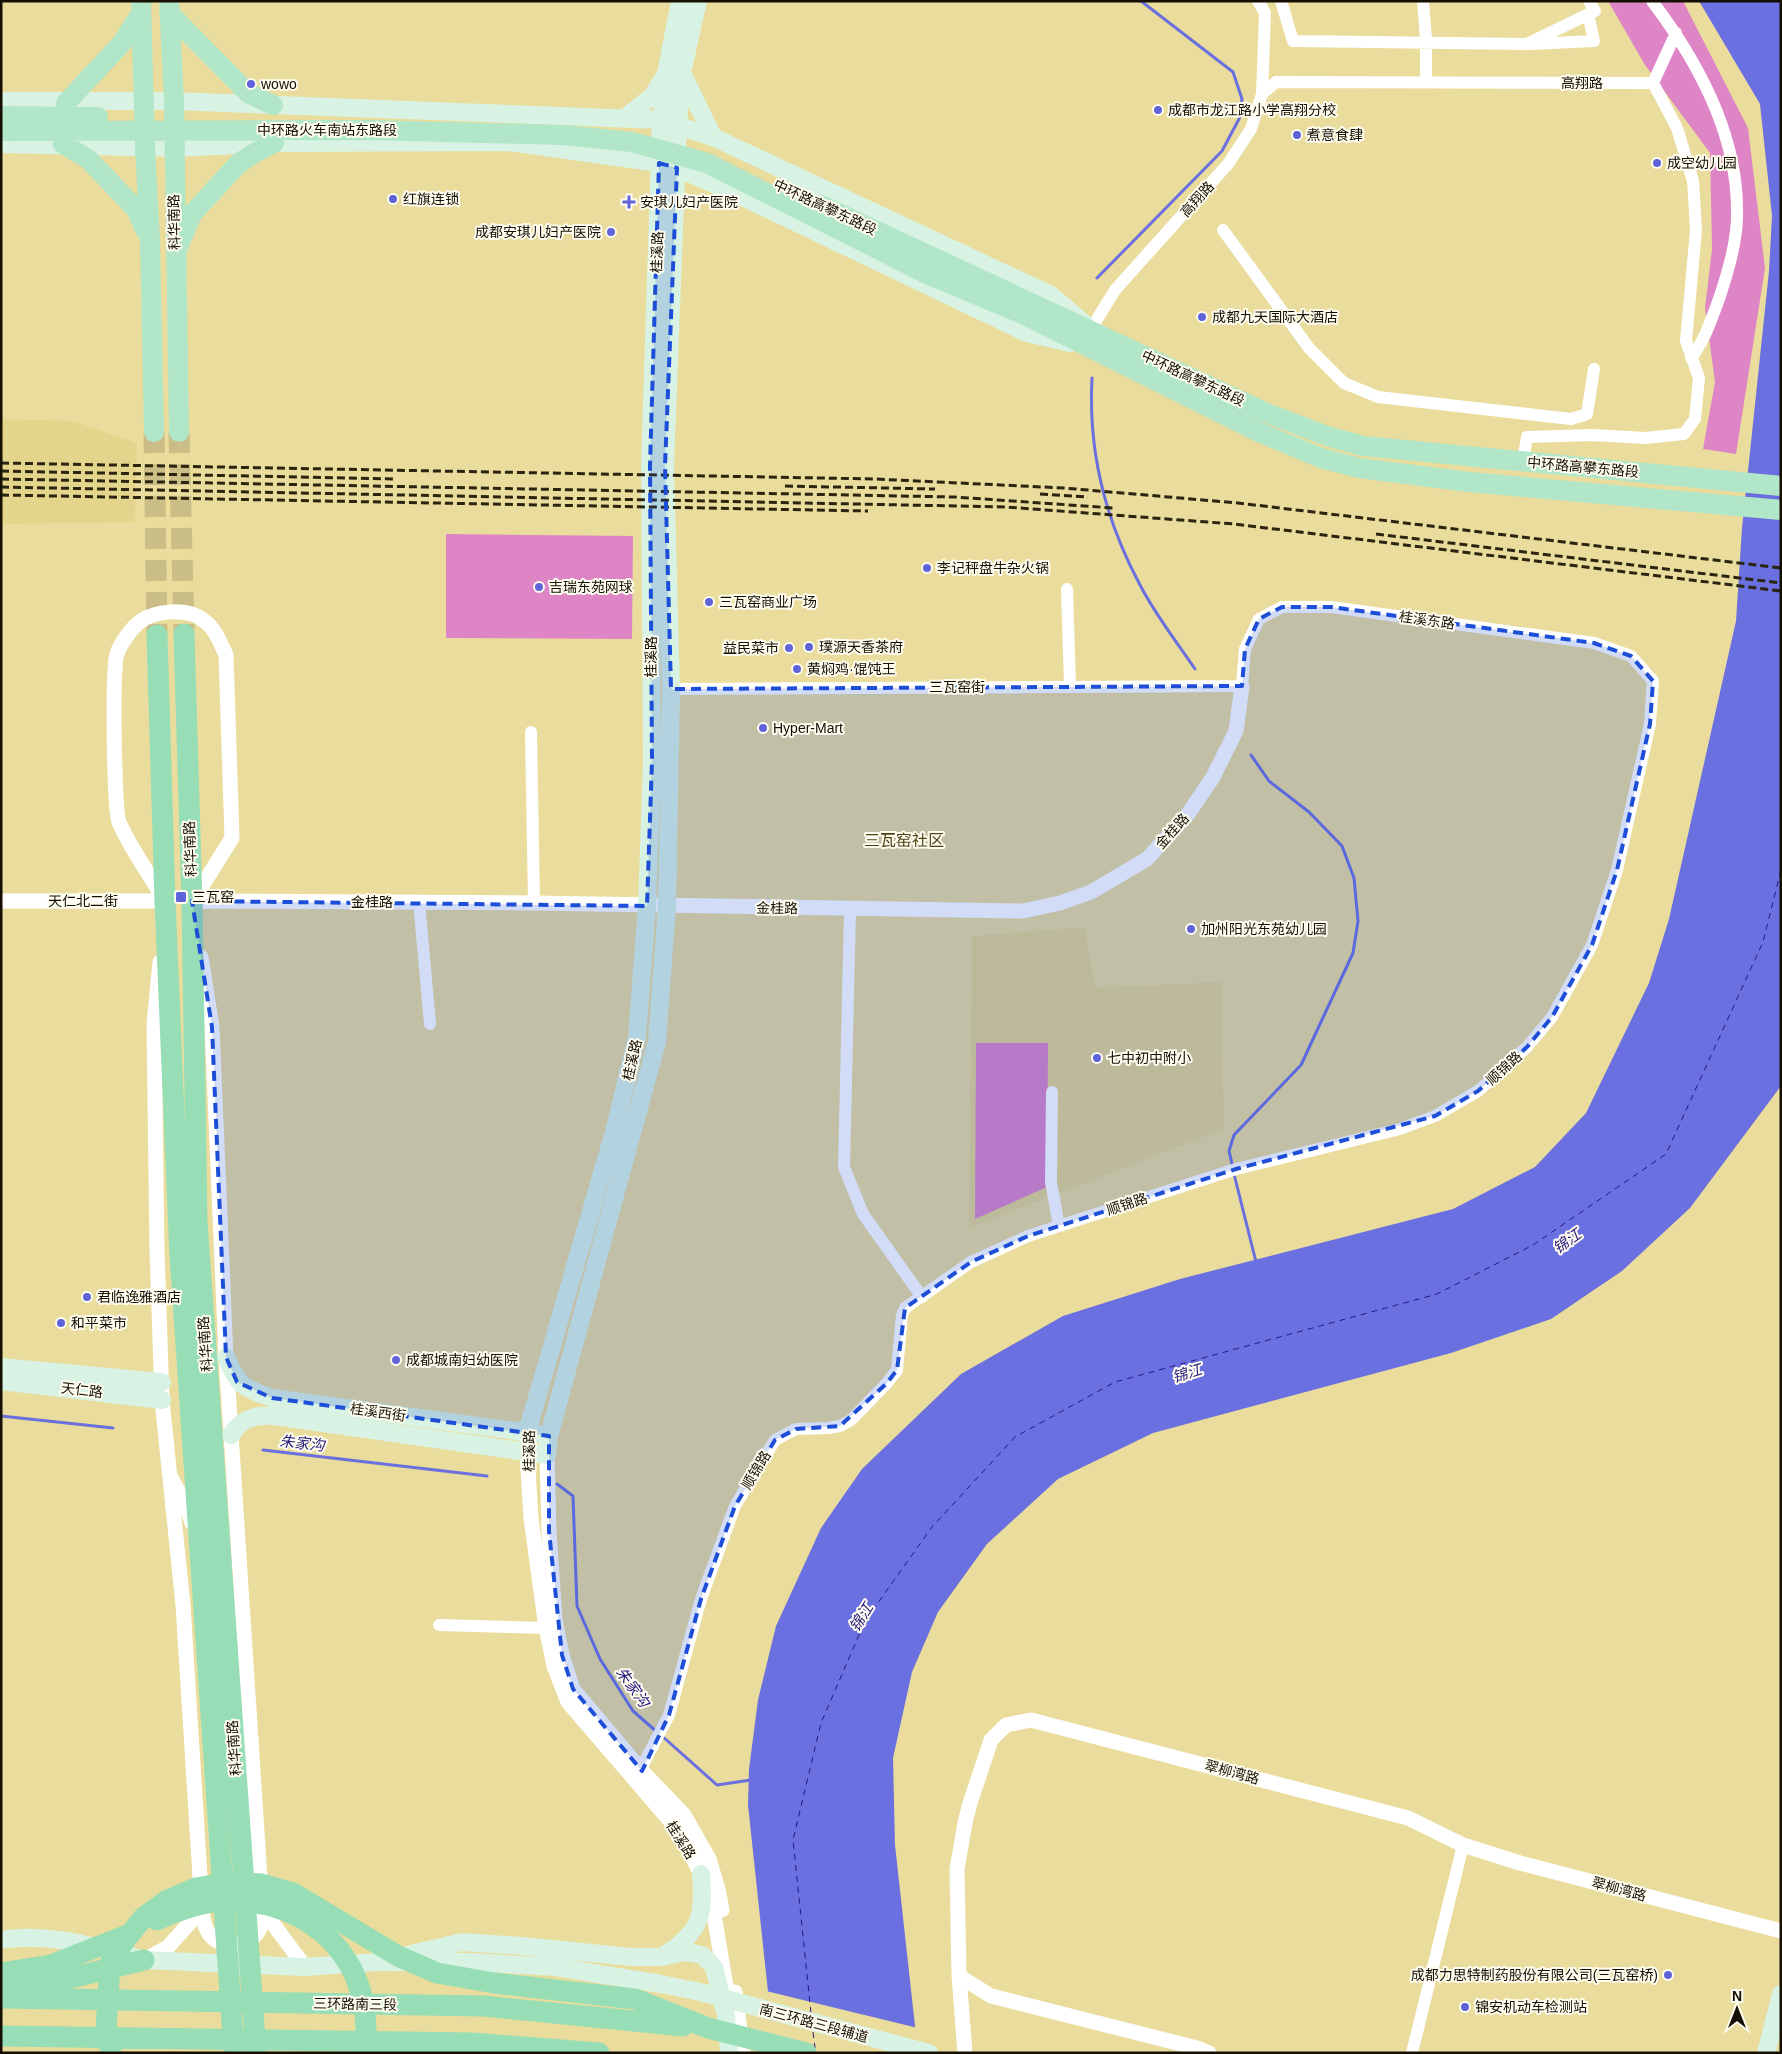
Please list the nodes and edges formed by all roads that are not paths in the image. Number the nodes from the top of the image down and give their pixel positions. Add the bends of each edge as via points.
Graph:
1 (680, 1) edge
2 (698, 1) edge
3 (1258, 1) edge
4 (1281, 1) edge
5 (1423, 1) edge
6 (1652, 1) edge
7 (141, 7) edge
8 (169, 7) edge
9 (1588, 8) edge
10 (1676, 33) junction
11 (1426, 42) junction
12 (1527, 44) junction
13 (674, 74) junction
14 (1426, 82) junction
15 (1653, 84) junction
16 (1262, 94) junction
17 (1, 101) edge
18 (174, 101) junction
19 (66, 102) junction
20 (144, 102) junction
21 (273, 105) junction
22 (1, 116) edge
23 (625, 118) junction
24 (669, 122) junction
25 (1, 131) edge
26 (712, 137) junction
27 (1, 144) edge
28 (63, 144) junction
29 (274, 144) junction
30 (651, 147) junction
31 (144, 148) junction
32 (174, 148) junction
33 (677, 168) junction
34 (1223, 230) dead end
35 (150, 240) junction
36 (175, 254) junction
37 (1086, 337) junction
38 (1692, 358) junction
39 (1594, 369) dead end
40 (154, 432) tunnel mouth
41 (179, 432) tunnel mouth
42 (1524, 462) junction
43 (1781, 486) edge
44 (1781, 510) edge
45 (1067, 589) dead end
46 (184, 634) tunnel mouth
47 (157, 635) tunnel mouth
48 (1653, 681) joint
49 (1242, 686) junction
50 (1070, 687) junction
51 (671, 689) junction
52 (532, 732) dead end
53 (1, 901) edge
54 (165, 901) junction
55 (192, 901) junction
56 (419, 902) junction
57 (534, 903) junction
58 (647, 906) junction
59 (667, 906) junction
60 (850, 910) junction
61 (430, 1024) dead end
62 (1052, 1092) dead end
63 (177, 1184) junction
64 (1059, 1226) junction
65 (198, 1234) junction
66 (157, 1250) junction
67 (222, 1267) junction
68 (922, 1297) junction
69 (226, 1357) junction
70 (1, 1367) edge
71 (1, 1380) edge
72 (162, 1382) junction
73 (162, 1400) junction
74 (527, 1432) junction
75 (231, 1435) junction
76 (549, 1436) junction
77 (527, 1452) junction
78 (547, 1455) junction
79 (168, 1472) junction
80 (234, 1489) junction
81 (217, 1516) junction
82 (200, 1552) junction
83 (439, 1625) dead end
84 (546, 1628) junction
85 (638, 1775) junction
86 (1463, 1846) junction
87 (701, 1874) junction
88 (202, 1909) junction
89 (262, 1909) junction
90 (1781, 1932) edge
91 (1, 1940) edge
92 (661, 1957) junction
93 (144, 1960) junction
94 (377, 1962) junction
95 (305, 1967) junction
96 (1, 1973) edge
97 (959, 1976) junction
98 (1, 1988) edge
99 (1781, 1994) edge
100 (992, 1996) junction
101 (1, 1998) edge
102 (963, 2023) junction
103 (708, 2028) junction
104 (1, 2036) edge
105 (472, 2043) junction
106 (111, 2053) edge
107 (234, 2053) edge
108 (256, 2053) edge
109 (364, 2053) edge
110 (436, 2053) edge
111 (599, 2053) edge
112 (729, 2053) edge
113 (736, 2053) edge
114 (743, 2053) edge
115 (806, 2053) edge
116 (929, 2053) edge
117 (965, 2053) edge
118 (1209, 2053) edge
119 (1412, 2053) edge
120 (1766, 2053) edge

1 - 13 main road, 桂溪路
2 - 13 main road, 桂溪路
3 - 16 street via 1264,13
4 - 11 street via 1294,41
5 - 11 street
6 - 10 street
7 - 19 main road via 122,43
7 - 20 main road, 科华南路
8 - 18 main road, 科华南路
8 - 21 main road via 248,93
9 - 12 street
9 - 12 street via 1594,41
10 - 15 street
10 - 38 street via 1704,84 1730,152 1737,210 1724,284 1703,343
11 - 12 street
11 - 14 street
13 - 23 main road
13 - 24 main road, 桂溪路
13 - 26 main road
14 - 15 street, 高翔路
14 - 16 street, 高翔路 via 1276,82
15 - 38 street via 1677,128 1692,181 1696,230 1686,342
16 - 37 street, 高翔路 via 1251,129 1228,164 1115,290
17 - 19 main road
18 - 20 main road
18 - 21 main road
18 - 32 main road, 科华南路
19 - 20 main road
20 - 31 main road, 科华南路
21 - 23 main road
22 - 30 main road, 中环路火车南站东路段 via 564,123
23 - 24 main road
24 - 26 main road
24 - 30 main road, 桂溪路
24 - 33 main road, 桂溪路
25 - 30 main road, 中环路火车南站东路段 via 368,130 563,135
26 - 37 main road via 1051,295
27 - 28 main road
28 - 31 main road
28 - 35 main road via 88,159 136,208
29 - 30 main road via 508,142
29 - 32 main road
29 - 36 main road via 237,165 192,214
30 - 33 main road
30 - 37 main road, 中环路高攀东路段 via 707,163 927,274 1028,310
30 - 58 main road, 桂溪路 via 652,761
31 - 32 main road
31 - 35 main road, 科华南路
32 - 36 main road, 科华南路
33 - 37 main road via 1027,333
33 - 51 main road, 桂溪路 via 665,466
34 - 39 street via 1309,348 1344,383 1378,397 1571,419 1588,414
35 - 40 main road, 科华南路
36 - 41 main road, 科华南路
37 - 42 main road, 中环路高攀东路段 via 1327,436 1363,446
37 - 44 main road, 中环路高攀东路段 via 1262,433 1321,458 1359,468 1469,482
38 - 42 street via 1699,378 1695,420 1684,434 1645,438 1592,434 1527,437
42 - 43 main road, 中环路高攀东路段
45 - 50 street
46 - 55 highway, 科华南路
47 - 54 highway, 科华南路
48 - 49 street, 桂溪东路 via 1631,656 1594,644 1331,607 1282,607 1259,619 1245,649
48 - 64 street, 顺锦路 via 1650,724 1617,870 1596,935 1552,1017 1527,1047 1478,1091 1435,1116 1400,1129 1231,1170
49 - 50 street, 三瓦窑街
49 - 60 street, 金桂路 via 1236,731 1213,777 1188,814 1147,859 1091,892 1023,911
50 - 51 street, 三瓦窑街
51 - 59 main road, 桂溪路
52 - 57 street
53 - 54 street, 天仁北二街
54 - 55 street via 118,820 113,677 122,644 141,621 163,613 184,613 203,619 218,636 226,655 232,838
54 - 63 highway, 科华南路
54 - 66 street via 154,1024
55 - 56 street, 金桂路
55 - 65 highway, 科华南路
55 - 67 street via 212,1027
56 - 57 street, 金桂路
56 - 61 street
57 - 58 street, 金桂路
58 - 59 street, 金桂路
58 - 74 main road, 桂溪路 via 638,1037 614,1132
59 - 60 street, 金桂路
59 - 76 main road, 桂溪路 via 657,1042
60 - 68 street via 844,1167 863,1214
62 - 64 street via 1051,1182
63 - 66 street
63 - 82 highway, 科华南路
64 - 68 street, 顺锦路 via 971,1262
65 - 67 street
65 - 81 highway, 科华南路
66 - 72 street
67 - 69 street
68 - 85 street, 顺锦路 via 905,1308 902,1314 897,1370 851,1420 828,1428 796,1429 775,1440 767,1450 735,1506 701,1599 670,1715
69 - 74 main road, 桂溪西街 via 237,1382 272,1398
69 - 75 street
70 - 72 main road, 天仁路
71 - 73 main road, 天仁路
72 - 73 street
73 - 79 street
74 - 76 main road, 桂溪西街
74 - 77 main road, 桂溪路
75 - 77 main road, 桂溪西街 via 239,1423 251,1416 274,1416
75 - 80 street
76 - 78 main road, 桂溪路
77 - 78 main road, 桂溪西街
77 - 84 street, 桂溪路 via 531,1518
78 - 85 street, 桂溪路 via 555,1620 562,1655 573,1689
79 - 82 street via 186,1505
79 - 88 street via 183,1604
80 - 81 street
80 - 89 street
81 - 108 highway, 科华南路
82 - 107 highway, 科华南路
83 - 84 street
84 - 85 street, 桂溪路 via 554,1666 568,1702
85 - 87 street, 桂溪路 via 678,1830
85 - 114 street, 桂溪路 via 684,1815 709,1859 718,1889
86 - 90 street, 翠柳湾路
86 - 97 street, 翠柳湾路 via 1408,1818 1030,1720 1006,1725 991,1740 965,1823 957,1869
86 - 119 street
87 - 92 main road via 704,1904 697,1926 678,1946
87 - 113 street, 桂溪路 via 712,1903
88 - 89 street via 205,1926 211,1936 222,1944 238,1945 250,1940 260,1929
88 - 93 street via 168,1947
89 - 95 street
91 - 93 main road via 20,1937 76,1941
92 - 94 main road via 462,1942
92 - 112 main road via 686,1952 702,1955 714,1968 726,2016
93 - 95 main road
93 - 98 highway via 75,1977
94 - 95 main road
94 - 116 main road, 南三环路三段辅道 via 471,1962 556,1967 661,1984
96 - 109 highway via 51,1965 189,1908 221,1901 247,1901 272,1906 322,1931 341,1950 356,1974 365,2007 367,2034
97 - 100 street
97 - 102 street, 翠柳湾路
99 - 120 main road
100 - 102 street via 971,2004
100 - 118 street
101 - 103 highway, 三环路南三段 via 483,2006
102 - 117 street, 翠柳湾路
103 - 106 highway via 635,1998 494,1983 437,1973 398,1956 293,1893 262,1884 230,1882 196,1888 166,1901 144,1917 126,1938 110,1963 106,2030
103 - 115 highway
104 - 105 highway
105 - 110 highway
105 - 111 highway

